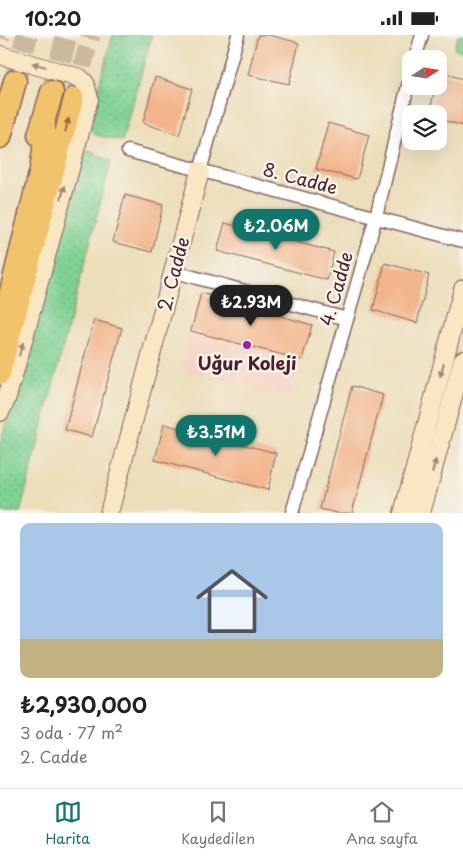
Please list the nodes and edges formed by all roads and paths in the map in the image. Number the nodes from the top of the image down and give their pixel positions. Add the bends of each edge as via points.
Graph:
1 (238, 35) edge
2 (422, 35) edge
3 (418, 50) edge
4 (0, 55) edge
5 (15, 81) tunnel mouth
6 (52, 92) tunnel mouth
7 (406, 95) edge
8 (74, 97) tunnel mouth
9 (44, 121) junction
10 (0, 137) edge
11 (128, 151) dead end
12 (200, 171) junction
13 (376, 217) junction
14 (463, 241) edge
15 (0, 268) edge
16 (174, 272) junction
17 (463, 289) edge
18 (346, 319) junction
19 (0, 336) edge
20 (463, 361) edge
21 (0, 375) edge
22 (0, 412) edge
23 (109, 513) edge
24 (292, 513) edge
25 (403, 513) edge
26 (421, 513) edge

1 - 12 street, 2. Cadde
2 - 3 street
22 -> 4 main road via 20,352 89,99 85,83 80,78
5 - 10 highway
6 - 9 highway
7 - 13 street, 4. Cadde
21 -> 8 main road
9 - 15 highway
9 - 19 highway via 41,170
11 - 12 street, 8. Cadde
12 - 13 street, 8. Cadde
12 - 16 main road, 2. Cadde
13 - 14 street, 8. Cadde
13 - 18 street, 4. Cadde
16 - 18 street
16 - 23 main road, 2. Cadde
17 -> 25 main road
18 - 24 street, 4. Cadde
26 -> 20 main road

